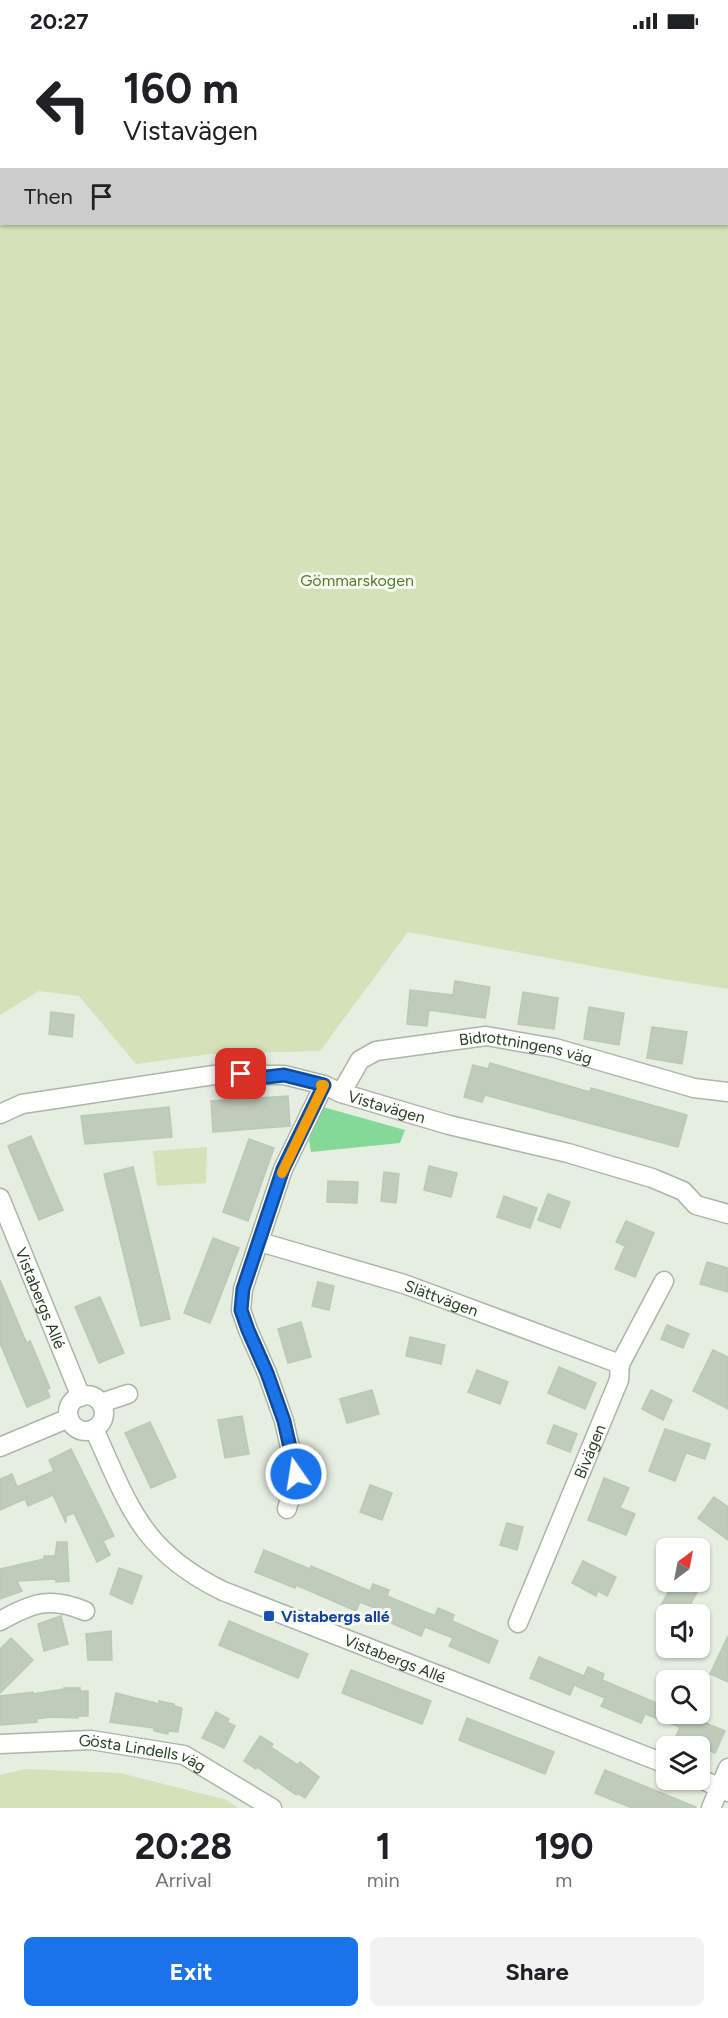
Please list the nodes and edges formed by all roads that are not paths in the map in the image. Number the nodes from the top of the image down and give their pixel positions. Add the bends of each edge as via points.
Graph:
1 (324, 1085) junction
2 (728, 1092) edge
3 (341, 1093) junction
4 (53, 1099) junction
5 (0, 1114) edge
6 (60, 1116) dead end
7 (0, 1198) edge
8 (728, 1214) edge
9 (260, 1242) junction
10 (664, 1281) dead end
11 (620, 1364) junction
12 (128, 1394) dead end
13 (81, 1397) junction
14 (101, 1403) junction
15 (69, 1418) junction
16 (94, 1429) junction
17 (0, 1447) edge
18 (287, 1509) dead end
19 (85, 1611) dead end
20 (0, 1621) edge
21 (518, 1623) dead end
22 (0, 1744) edge
23 (656, 1760) edge
24 (728, 1768) edge
25 (710, 1783) edge
26 (724, 1790) edge
27 (272, 1808) edge
28 (711, 1808) edge

1 - 3 street, Vistavägen
1 - 4 street, Vistavägen via 284,1075 214,1075
1 - 9 street via 283,1169
2 - 3 street, Bidrottningens väg via 694,1088 555,1048 486,1036 376,1051 360,1060
3 - 8 street, Vistavägen via 652,1178 682,1191 696,1205
4 - 5 street, Vistavägen via 22,1104
4 - 6 street
7 - 13 street, Vistabergs Allé
9 - 11 street, Slättvägen via 404,1284
9 - 18 street via 243,1289 241,1310 284,1421 296,1474
10 - 11 street, Bivägen
11 - 21 street, Bivägen via 619,1380
12 - 14 street
13 - 14 street via 92,1396
13 - 15 street via 72,1402
14 - 16 street via 104,1417
15 - 16 street via 82,1431
15 - 17 street
16 - 23 street, Vistabergs Allé via 137,1521 170,1558 201,1580
19 - 20 street via 52,1601 34,1604
22 - 27 street, Gösta Lindells väg via 91,1740 184,1755
24 - 26 street
25 - 26 street
26 - 28 street

